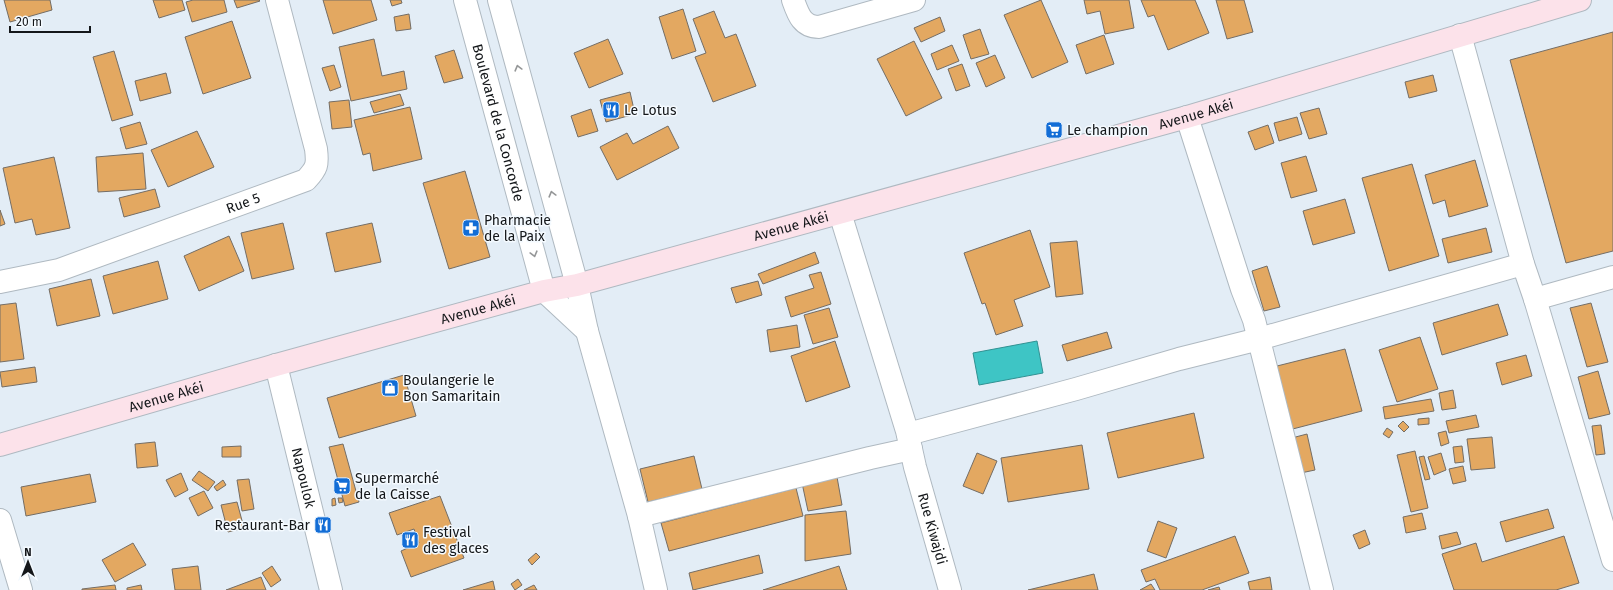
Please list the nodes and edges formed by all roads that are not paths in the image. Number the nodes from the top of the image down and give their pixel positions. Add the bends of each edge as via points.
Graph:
1 (278, 0) edge
2 (465, 0) edge
3 (499, 0) edge
4 (794, 0) edge
5 (914, 0) edge
6 (1580, 0) edge
7 (1460, 35) junction
8 (1187, 117) junction
9 (840, 214) junction
10 (1523, 264) junction
11 (1613, 277) edge
12 (0, 282) edge
13 (577, 285) junction
14 (544, 291) junction
15 (1535, 299) junction
16 (587, 331) junction
17 (1259, 339) junction
18 (276, 365) junction
19 (0, 445) edge
20 (911, 450) junction
21 (639, 516) junction
22 (0, 520) edge
23 (1613, 560) edge
24 (21, 590) edge
25 (331, 590) edge
26 (656, 590) edge
27 (950, 590) edge
28 (1322, 590) edge

1 - 12 street, Rue 5 via 316,149 315,171 306,180 59,270
2 -> 14 street, Boulevard de la Concorde
13 -> 3 street
4 - 5 street via 800,16 810,27 818,27
6 - 7 main road, Avenue Akéi
7 - 8 main road, Avenue Akéi
7 - 10 street
8 - 9 main road, Avenue Akéi
8 - 17 street
9 - 13 main road, Avenue Akéi
9 - 20 street, Rue Kiwajdi
10 - 15 street
10 - 17 street
11 - 15 street
13 - 14 main road, Avenue Akéi
13 - 16 street
14 - 16 street
14 - 18 main road, Avenue Akéi
15 - 23 street
16 - 21 street
17 - 20 street via 1076,389
17 - 28 street
18 - 19 main road, Avenue Akéi
18 - 25 street, Napoulok
20 - 21 street
20 - 27 street, Rue Kiwajdi
21 - 26 street
22 - 24 street

